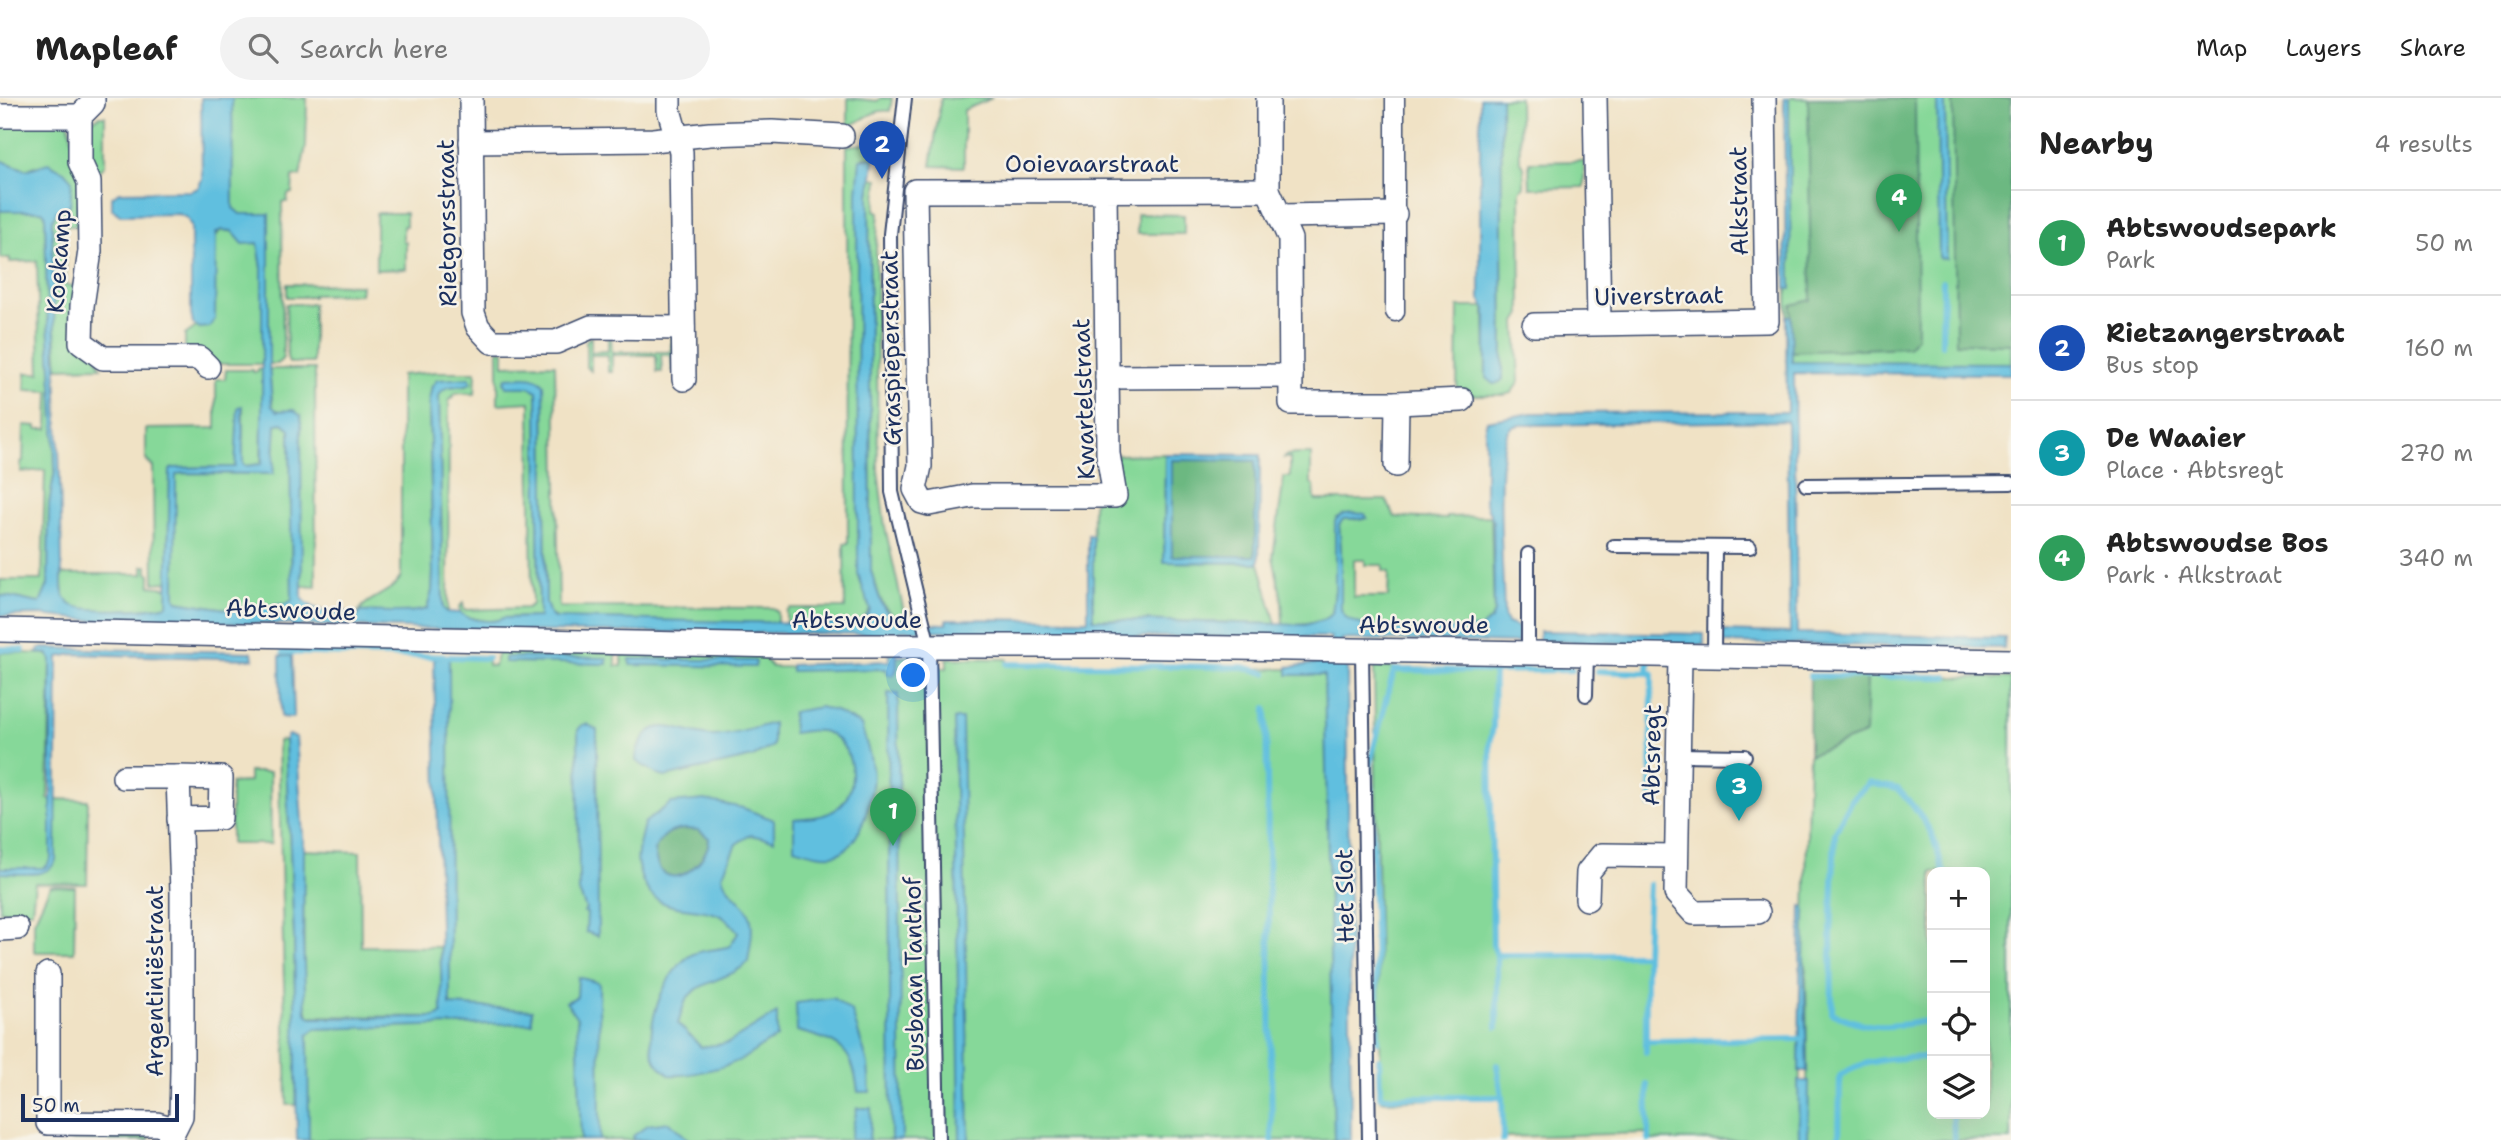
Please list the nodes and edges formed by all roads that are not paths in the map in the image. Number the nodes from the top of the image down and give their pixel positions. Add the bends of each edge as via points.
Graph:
1 (471, 98) edge
2 (669, 98) edge
3 (905, 98) edge
4 (1268, 98) edge
5 (1395, 98) edge
6 (1595, 98) edge
7 (1764, 98) edge
8 (87, 107) edge
9 (0, 116) edge
10 (842, 136) dead end
11 (677, 137) junction
12 (471, 142) junction
13 (1268, 190) junction
14 (915, 191) joint
15 (1105, 191) junction
16 (1395, 214) junction
17 (1281, 216) junction
18 (1767, 303) joint
19 (1395, 312) dead end
20 (1599, 323) junction
21 (1534, 325) dead end
22 (683, 328) junction
23 (208, 367) dead end
24 (1291, 376) junction
25 (1107, 377) junction
26 (684, 379) dead end
27 (1462, 400) dead end
28 (1397, 403) junction
29 (1396, 465) dead end
30 (2011, 483) edge
31 (1806, 485) dead end
32 (922, 502) joint
33 (1614, 546) dead end
34 (1715, 547) junction
35 (1750, 547) dead end
36 (1528, 554) dead end
37 (0, 630) edge
38 (929, 641) junction
39 (1345, 650) junction
40 (1528, 652) junction
41 (1587, 653) junction
42 (1680, 656) junction
43 (1714, 656) junction
44 (2011, 661) edge
45 (1586, 695) dead end
46 (1678, 755) junction
47 (1745, 756) dead end
48 (124, 778) dead end
49 (178, 778) junction
50 (179, 819) junction
51 (1676, 856) junction
52 (1587, 899) dead end
53 (1758, 912) dead end
54 (47, 974) dead end
55 (172, 1134) edge
56 (938, 1140) edge
57 (1369, 1140) edge

1 - 12 street, Rietgorsstraat
2 - 11 street
3 - 38 lane, Busbaan Tanthof via 890,234 892,492
4 - 13 street
5 - 16 street
6 - 20 street
7 - 18 street, Alkstraat
8 - 9 street
8 - 23 street, Koekamp via 80,162 89,182 89,251 81,342 103,358 199,358
10 - 11 street via 772,132
11 - 12 street
11 - 22 street via 681,152
12 - 22 street, Rietgorsstraat via 473,313 492,342 556,342 591,327
13 - 15 street, Ooievaarstraat
13 - 17 street
14 - 15 street, Ooievaarstraat
14 - 32 street, Graspieperstraat via 920,466 915,489
15 - 25 street, Kwartelstraat
16 - 17 street
16 - 19 street
17 - 24 street via 1290,239
18 - 20 street, Uiverstraat via 1767,321
20 - 21 street, Uiverstraat
22 - 26 street
24 - 25 street
24 - 28 street via 1291,403
25 - 32 street, Kwartelstraat via 1108,454 1115,496 972,496
27 - 28 street
28 - 29 street
30 - 31 lane
33 - 34 lane
34 - 35 lane
34 - 43 lane
36 - 40 lane
37 - 38 street, Abtswoude via 892,647
38 - 39 street, Abtswoude
38 - 56 lane, Busbaan Tanthof
39 - 40 street, Abtswoude
39 - 57 lane, Het Slot
40 - 41 street, Abtswoude
41 - 42 street, Abtswoude
41 - 45 lane
42 - 43 street, Abtswoude
42 - 46 street, Abtsregt
43 - 44 street, Abtswoude
46 - 47 lane
46 - 51 street, Abtsregt
48 - 49 street
49 - 50 street, Argentiniëstraat
49 - 50 street via 220,778 220,818
50 - 55 street, Argentiniëstraat via 181,1116
51 - 52 street via 1602,855 1588,872
51 - 53 street, Abtsregt via 1676,893 1694,913
54 - 55 street via 48,1124 157,1124

